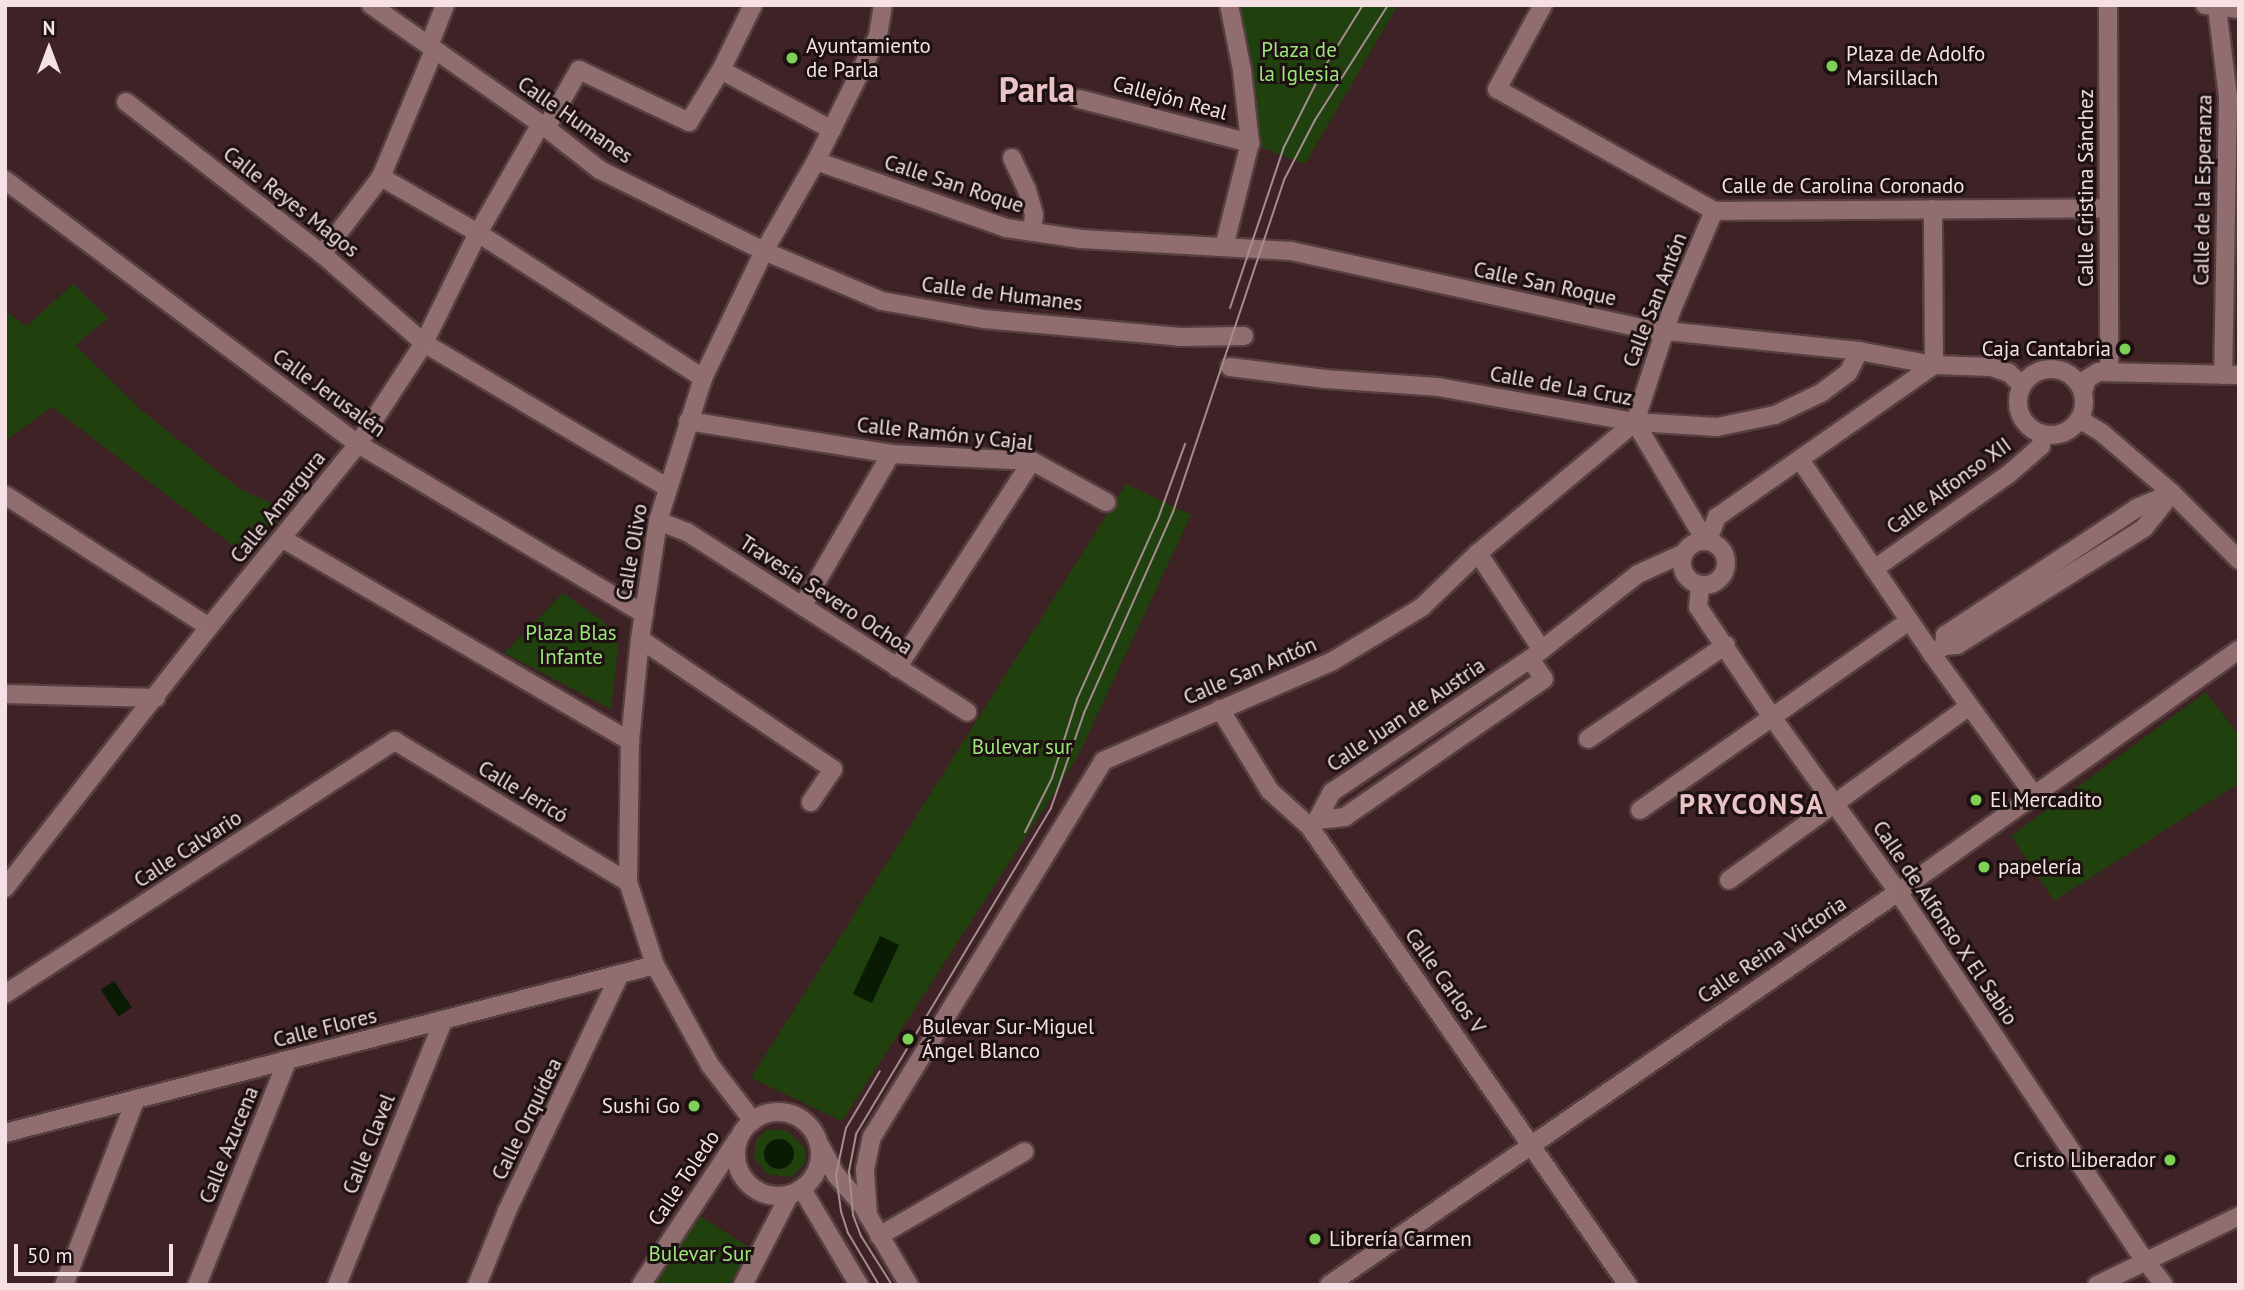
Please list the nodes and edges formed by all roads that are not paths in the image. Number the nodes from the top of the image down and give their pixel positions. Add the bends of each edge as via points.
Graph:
1 (371, 5) edge
2 (445, 5) edge
3 (753, 5) edge
4 (883, 5) edge
5 (1229, 5) edge
6 (1543, 5) edge
7 (2108, 5) edge
8 (2212, 6) edge
9 (2239, 9) edge
10 (432, 48) junction
11 (721, 70) junction
12 (1079, 99) dead end
13 (126, 102) dead end
14 (544, 126) junction
15 (832, 130) junction
16 (1250, 143) junction
17 (1012, 158) dead end
18 (816, 161) junction
19 (381, 177) junction
20 (5, 180) edge
21 (2107, 208) junction
22 (1933, 209) junction
23 (1714, 211) junction
24 (1032, 232) junction
25 (478, 233) junction
26 (1224, 247) junction
27 (764, 251) junction
28 (321, 254) junction
29 (1665, 332) junction
30 (1244, 336) dead end
31 (424, 343) junction
32 (1858, 351) junction
33 (1934, 365) junction
34 (1230, 367) dead end
35 (2109, 371) junction
36 (2231, 375) edge
37 (703, 378) junction
38 (2022, 385) junction
39 (2083, 393) junction
40 (2080, 419) junction
41 (688, 421) junction
42 (1635, 422) junction
43 (2042, 434) junction
44 (358, 444) junction
45 (891, 454) junction
46 (1032, 461) junction
47 (1801, 461) junction
48 (667, 487) junction
49 (2172, 494) junction
50 (5, 495) edge
51 (1106, 502) dead end
52 (658, 521) junction
53 (282, 539) junction
54 (1706, 540) junction
55 (1478, 553) junction
56 (1684, 553) junction
57 (2239, 560) edge
58 (1874, 569) junction
59 (1700, 585) junction
60 (803, 605) junction
61 (644, 614) junction
62 (1909, 621) junction
63 (209, 627) junction
64 (640, 639) junction
65 (1726, 645) junction
66 (1938, 650) junction
67 (2239, 650) edge
68 (1536, 654) junction
69 (897, 668) junction
70 (5, 694) edge
71 (156, 698) junction
72 (1969, 706) junction
73 (1220, 709) junction
74 (967, 712) dead end
75 (1772, 718) junction
76 (1588, 739) dead end
77 (395, 741) joint
78 (630, 741) junction
79 (2034, 795) junction
80 (811, 802) dead end
81 (1834, 804) junction
82 (1640, 810) dead end
83 (1313, 823) junction
84 (1729, 880) dead end
85 (628, 882) junction
86 (5, 888) edge
87 (1898, 892) junction
88 (655, 965) junction
89 (620, 974) junction
90 (5, 994) edge
91 (443, 1021) junction
92 (287, 1061) junction
93 (135, 1101) junction
94 (748, 1126) junction
95 (5, 1133) edge
96 (819, 1144) junction
97 (1531, 1144) junction
98 (1024, 1152) dead end
99 (796, 1192) junction
100 (868, 1216) junction
101 (2239, 1216) edge
102 (879, 1236) junction
103 (2148, 1260) junction
104 (64, 1285) edge
105 (197, 1285) edge
106 (337, 1285) edge
107 (477, 1285) edge
108 (640, 1285) edge
109 (743, 1285) edge
110 (859, 1285) edge
111 (909, 1285) edge
112 (1329, 1285) edge
113 (1628, 1285) edge
114 (2097, 1285) edge
115 (2164, 1285) edge

1 - 10 street, Calle Humanes
2 - 10 street
3 - 11 street
4 - 15 street, Calle Olivo via 878,36
5 - 16 street
6 - 23 street, Calle de Carolina Coronado via 1497,89
7 - 21 street, Calle Cristina Sánchez
8 - 9 street
8 - 36 street, Calle de la Esperanza via 2228,97
10 - 14 street, Calle Humanes
10 - 19 street
11 - 14 street, Calle Amargura via 689,122 579,70
11 - 15 street
12 - 16 street, Callejón Real
13 - 28 street, Calle Reyes Magos
14 - 25 street, Calle Amargura
14 - 27 street, Calle Humanes via 600,170
15 - 18 street, Calle Olivo
16 - 26 street
17 - 24 street via 1034,215
18 - 24 street, Calle San Roque via 1006,228
18 - 27 street, Calle Olivo
19 - 25 street
19 - 28 street
20 - 44 street, Calle Jerusalén
21 - 22 street, Calle de Carolina Coronado
21 - 35 street, Calle Cristina Sánchez
22 - 23 street, Calle de Carolina Coronado
22 - 33 street
23 - 29 street, Calle San Antón
24 - 26 street, Calle San Roque
25 - 31 street, Calle Amargura
25 - 37 street
26 - 29 street, Calle San Roque via 1273,249
27 - 30 street, Calle de Humanes via 882,301 984,319 1180,337
27 - 37 street, Calle Olivo
28 - 31 street, Calle Reyes Magos
29 - 32 street, Calle San Roque
29 - 42 street, Calle San Antón
31 - 44 street, Calle Amargura
31 - 48 street
32 - 33 street, Calle San Roque
32 - 42 street, Calle de La Cruz via 1848,373 1821,393 1775,415 1717,427
33 - 38 street, Calle San Roque via 1991,367
33 - 47 street
34 - 42 street, Calle de La Cruz via 1437,387
35 - 36 street
35 - 39 street via 2087,379
37 - 41 street, Calle Olivo
38 - 39 street via 2038,371 2060,370 2078,383
38 - 43 street via 2018,409 2023,420
39 - 40 street
40 - 43 street via 2063,433
40 - 49 street
41 - 45 street, Calle Ramón y Cajal
41 - 48 street, Calle Olivo
42 - 54 street
42 - 55 street, Calle San Antón
43 - 58 street, Calle Alfonso XII via 2041,446 2010,473
44 - 53 street, Calle Amargura
44 - 61 street, Calle Jerusalén
45 - 46 street, Calle Ramón y Cajal
45 - 60 street
46 - 51 street, Calle Ramón y Cajal
46 - 69 street
47 - 54 street via 1717,517
47 - 58 street
48 - 52 street, Calle Olivo
49 - 57 street
49 - 66 street via 2144,528 1957,645
50 - 63 street
52 - 60 street, Travesía Severo Ochoa via 687,532
52 - 61 street, Calle Olivo
53 - 63 street, Calle Amargura
53 - 78 street
54 - 56 street
54 - 59 street via 1725,553 1726,569 1716,583
55 - 68 street
55 - 73 street, Calle San Antón via 1422,607 1331,662
56 - 59 street via 1684,573
56 - 68 street, Calle Juan de Austria via 1638,574
58 - 62 street
59 - 65 street, Calle de Alfonso X El Sabio via 1698,607
60 - 69 street, Travesía Severo Ochoa
61 - 64 street, Calle Olivo
62 - 66 street
62 - 75 street
63 - 71 street, Calle Amargura
64 - 78 street, Calle Olivo
64 - 80 street via 833,769
65 - 75 street, Calle de Alfonso X El Sabio
65 - 76 street
66 - 72 street
67 - 79 street, Calle Reina Victoria
68 - 83 street, Calle Juan de Austria via 1332,792
68 - 83 street via 1544,679 1345,817
69 - 74 street, Travesía Severo Ochoa
70 - 71 street
71 - 86 street, Calle Amargura
72 - 79 street
72 - 81 street
73 - 83 street, Calle Carlos V via 1270,791
73 - 100 street, Calle San Antón via 1103,761 873,1137 865,1169
75 - 81 street, Calle de Alfonso X El Sabio
75 - 82 street
77 - 85 street, Calle Jericó
77 - 90 street, Calle Calvario
78 - 85 street, Calle Olivo
79 - 87 street, Calle Reina Victoria
81 - 84 street
81 - 87 street, Calle de Alfonso X El Sabio
83 - 97 street, Calle Carlos V
85 - 88 street, Calle Olivo
87 - 97 street, Calle Reina Victoria
87 - 103 street, Calle de Alfonso X El Sabio
88 - 89 street, Calle Flores
88 - 94 street, Calle Olivo
89 - 91 street, Calle Flores
89 - 107 street, Calle Orquídea via 507,1211
91 - 92 street, Calle Flores
91 - 106 street, Calle Clavel
92 - 93 street, Calle Flores
92 - 105 street, Calle Azucena
93 - 95 street, Calle Flores
93 - 104 street
94 - 96 street via 779,1112 794,1115 813,1130
94 - 99 street via 737,1146 745,1179 763,1193
94 - 108 street, Calle Toledo
96 - 99 street via 819,1165
96 - 100 street
97 - 112 street, Calle Reina Victoria
97 - 113 street, Calle Carlos V
98 - 102 street
99 - 109 street
99 - 110 street
100 - 102 street
101 - 103 street
102 - 111 street
103 - 114 street
103 - 115 street, Calle de Alfonso X El Sabio

